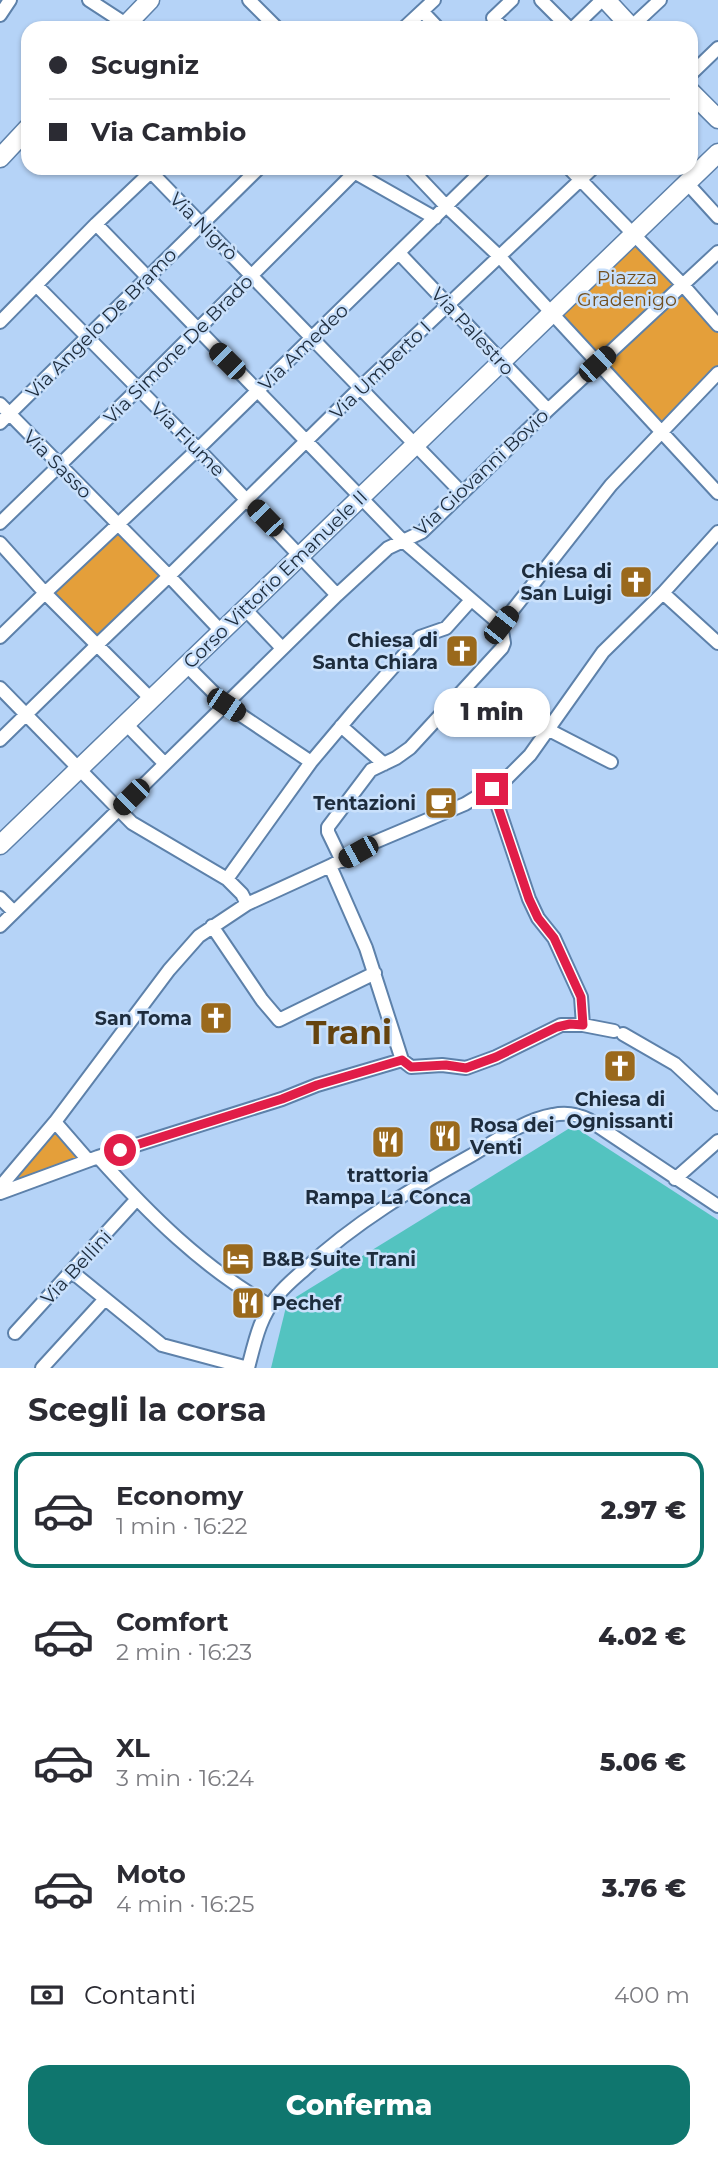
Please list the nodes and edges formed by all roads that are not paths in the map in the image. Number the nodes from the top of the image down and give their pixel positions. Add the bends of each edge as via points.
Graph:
1 (10, 0) edge
2 (89, 0) edge
3 (150, 0) edge
4 (249, 0) edge
5 (434, 0) edge
6 (512, 0) edge
7 (541, 0) edge
8 (604, 0) edge
9 (660, 0) edge
10 (422, 11) junction
11 (0, 15) edge
12 (119, 21) edge
13 (132, 21) edge
14 (270, 21) edge
15 (411, 21) edge
16 (431, 21) edge
17 (497, 21) edge
18 (564, 21) edge
19 (579, 21) edge
20 (624, 21) edge
21 (638, 21) edge
22 (718, 48) edge
23 (698, 67) edge
24 (698, 99) edge
25 (718, 119) edge
26 (21, 136) edge
27 (718, 153) edge
28 (0, 158) edge
29 (698, 172) edge
30 (148, 175) edge
31 (158, 175) edge
32 (252, 175) edge
33 (350, 175) edge
34 (361, 175) edge
35 (417, 175) edge
36 (478, 175) edge
37 (576, 175) edge
38 (586, 175) edge
39 (695, 175) edge
40 (581, 180) junction
41 (687, 183) junction
42 (446, 206) junction
43 (435, 218) junction
44 (718, 218) edge
45 (96, 224) junction
46 (202, 224) junction
47 (632, 234) junction
48 (718, 252) edge
49 (398, 253) junction
50 (499, 256) junction
51 (253, 275) junction
52 (147, 278) junction
53 (682, 284) junction
54 (36, 285) junction
55 (448, 304) junction
56 (551, 314) junction
57 (0, 322) edge
58 (718, 325) edge
59 (197, 330) junction
60 (87, 338) junction
61 (313, 338) junction
62 (501, 361) junction
63 (597, 364) junction
64 (718, 373) edge
65 (360, 388) junction
66 (138, 389) junction
67 (257, 391) junction
68 (548, 410) junction
69 (3, 413) edge
70 (661, 432) junction
71 (306, 442) junction
72 (415, 443) junction
73 (198, 449) junction
74 (60, 466) junction
75 (461, 492) junction
76 (718, 493) edge
77 (361, 498) junction
78 (248, 500) junction
79 (0, 523) edge
80 (117, 523) junction
81 (718, 532) edge
82 (403, 541) junction
83 (0, 543) edge
84 (300, 555) junction
85 (169, 576) junction
86 (45, 593) junction
87 (663, 593) junction
88 (337, 594) junction
89 (471, 600) junction
90 (244, 608) junction
91 (501, 625) junction
92 (220, 631) junction
93 (0, 637) edge
94 (718, 643) edge
95 (97, 645) junction
96 (282, 648) junction
97 (186, 665) junction
98 (0, 688) edge
99 (150, 699) junction
100 (226, 705) junction
101 (26, 716) junction
102 (126, 723) junction
103 (341, 726) junction
104 (547, 729) junction
105 (0, 740) edge
106 (312, 762) junction
107 (611, 762) dead end
108 (165, 764) junction
109 (384, 764) junction
110 (78, 771) junction
111 (492, 789) junction
112 (118, 810) junction
113 (0, 845) edge
114 (336, 864) junction
115 (227, 879) junction
116 (0, 898) edge
117 (247, 904) junction
118 (14, 912) junction
119 (0, 926) edge
120 (212, 926) junction
121 (375, 973) junction
122 (583, 1025) junction
123 (402, 1060) junction
124 (718, 1104) edge
125 (55, 1122) junction
126 (718, 1141) edge
127 (93, 1159) junction
128 (675, 1178) junction
129 (0, 1187) edge
130 (0, 1193) edge
131 (136, 1200) junction
132 (718, 1206) edge
133 (71, 1271) junction
134 (105, 1299) junction
135 (269, 1306) junction
136 (15, 1333) dead end
137 (42, 1368) edge
138 (248, 1368) edge

1 - 11 street
2 - 12 street
3 - 13 street
4 - 14 street
5 - 10 street
6 - 17 street via 494,18
7 - 18 street
8 - 19 street
8 - 20 street
9 - 21 street
10 - 15 street
10 - 16 street
22 - 23 street
24 - 25 street
26 - 28 street
27 - 29 street
30 - 45 street
31 - 46 street, Via Nigrò
32 - 46 street, Via Angelo De Bramo
33 - 51 street, Via Simone De Brado
34 - 43 street
35 - 42 street
36 - 42 street, Via Amedeo
37 - 40 street
38 - 40 street, Via Umberto I
39 - 41 street
40 - 47 street
40 - 50 street, Via Umberto I
41 - 44 street
41 - 47 street
42 - 43 street, Via Amedeo
42 - 50 street
43 - 49 street, Via Amedeo
45 - 52 street
45 - 54 street
46 - 51 street, Via Nigrò
46 - 52 street, Via Angelo De Bramo
47 - 53 street
47 - 56 street
48 - 53 street
49 - 55 street, Via Palestro
49 - 61 street, Via Amedeo
50 - 55 street, Via Umberto I
50 - 56 street
51 - 59 street, Via Simone De Brado
51 - 61 street, Via Nigrò
52 - 59 street
52 - 60 street, Via Angelo De Bramo
53 - 58 street
53 - 63 street
54 - 57 street
54 - 60 street, Via Fiume
55 - 62 street, Via Palestro
55 - 65 street, Via Umberto I
56 - 62 street, Corso Vittorio Emanuele II
56 - 63 street
59 - 66 street, Via Simone De Brado
59 - 67 street
60 - 66 street, Via Fiume
60 - 69 street, Via Angelo De Bramo
61 - 65 street, Via Nigrò
61 - 67 street, Via Amedeo
62 - 68 street, Via Palestro
62 - 72 street, Corso Vittorio Emanuele II
63 - 68 street, Via Giovanni Bovio
63 - 70 street
64 - 70 street
65 - 71 street, Via Umberto I
65 - 72 street, Via Nigrò
66 - 73 street, Via Fiume
66 - 74 street, Via Simone De Brado
67 - 71 street
67 - 73 street, Via Amedeo
68 - 75 street, Via Giovanni Bovio
69 - 74 street, Via Sasso
70 - 76 street
70 - 91 street via 611,485
71 - 77 street
71 - 78 street, Via Umberto I
72 - 75 street, Via Nigrò
72 - 77 street, Corso Vittorio Emanuele II
73 - 78 street, Via Fiume
73 - 80 street, Via Amedeo
74 - 79 street, Via Simone De Brado
74 - 80 street, Via Sasso
75 - 82 street, Via Giovanni Bovio via 422,532
77 - 82 street
77 - 84 street, Corso Vittorio Emanuele II
78 - 84 street, Via Fiume
78 - 85 street, Via Umberto I
80 - 85 street, Via Sasso
80 - 86 street, Via Amedeo
81 - 87 street
82 - 88 street, Via Giovanni Bovio via 388,548
82 - 89 street
83 - 86 street
84 - 88 street, Via Fiume
84 - 90 street, Corso Vittorio Emanuele II
85 - 92 street
85 - 95 street, Via Umberto I
86 - 93 street
86 - 95 street
87 - 94 street
87 - 104 street via 603,652
88 - 96 street, Via Giovanni Bovio
89 - 91 street
89 - 103 street via 446,628 420,638
90 - 92 street, Corso Vittorio Emanuele II
90 - 96 street
91 - 109 street via 502,648 410,748
92 - 97 street, Corso Vittorio Emanuele II
95 - 99 street
95 - 101 street
96 - 100 street, Via Giovanni Bovio
97 - 99 street, Corso Vittorio Emanuele II
97 - 100 street
98 - 101 street
99 - 102 street, Corso Vittorio Emanuele II
100 - 106 street
100 - 108 street, Via Giovanni Bovio
101 - 105 street
101 - 110 street
102 - 108 street
102 - 110 street, Corso Vittorio Emanuele II
103 - 106 street
103 - 109 street
104 - 107 street
104 - 111 street via 514,771
106 - 115 street
108 - 112 street, Via Giovanni Bovio
109 - 114 street via 371,770 328,827
110 - 112 street
110 - 113 street, Corso Vittorio Emanuele II
111 - 114 street
111 - 122 street via 529,899 554,938 581,997
112 - 115 street via 146,833
112 - 118 street, Via Giovanni Bovio
114 - 117 street
114 - 121 street
115 - 117 street
116 - 118 street
117 - 120 street
118 - 119 street, Via Giovanni Bovio
120 - 121 street via 279,1020
120 - 125 street via 169,970
121 - 123 street
122 - 123 street via 557,1027 466,1068 411,1067
122 - 124 street via 618,1033 675,1063
123 - 127 street
125 - 127 street
125 - 129 street
126 - 128 street
127 - 130 street
127 - 131 street
128 - 132 street
128 - 135 street via 589,1120 554,1115 507,1134 410,1191 334,1243
131 - 133 street, Via Bellini
131 - 135 street via 211,1267
133 - 134 street
133 - 136 street, Via Bellini
134 - 137 street
134 - 138 street via 162,1345
135 - 138 street

